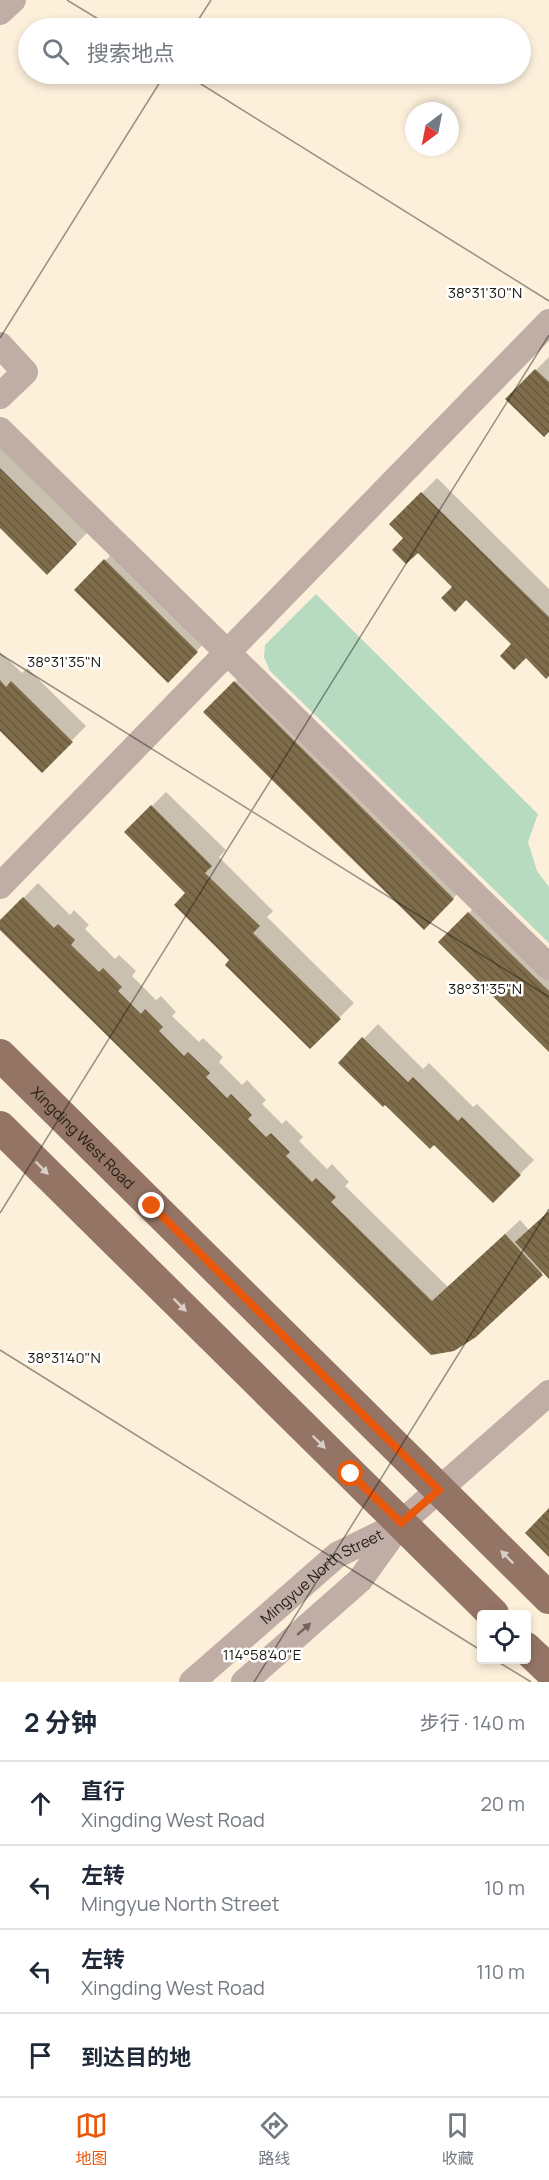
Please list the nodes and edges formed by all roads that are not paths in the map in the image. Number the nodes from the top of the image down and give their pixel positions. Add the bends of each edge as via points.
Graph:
1 (13, 0) edge
2 (0, 12) edge
3 (549, 322) edge
4 (0, 345) edge
5 (0, 396) edge
6 (0, 430) edge
7 (227, 653) junction
8 (0, 886) edge
9 (549, 967) edge
10 (0, 1055) edge
11 (0, 1127) edge
12 (549, 1393) edge
13 (439, 1490) junction
14 (401, 1523) junction
15 (549, 1599) edge
16 (489, 1610) edge
17 (531, 1653) edge
18 (549, 1670) edge
19 (192, 1682) edge
20 (244, 1682) edge

1 - 2 street
3 - 7 street
4 - 5 street via 25,372
6 - 7 street
7 - 8 street
7 - 9 street
10 - 13 main road, Xingding West Road
11 -> 14 main road
12 - 13 street, Mingyue North Street
13 - 14 street, Mingyue North Street
15 -> 13 main road, Xingding West Road
14 - 16 main road
14 - 19 street, Mingyue North Street via 337,1555
20 -> 14 street, Mingyue North Street via 360,1580
17 - 18 main road

